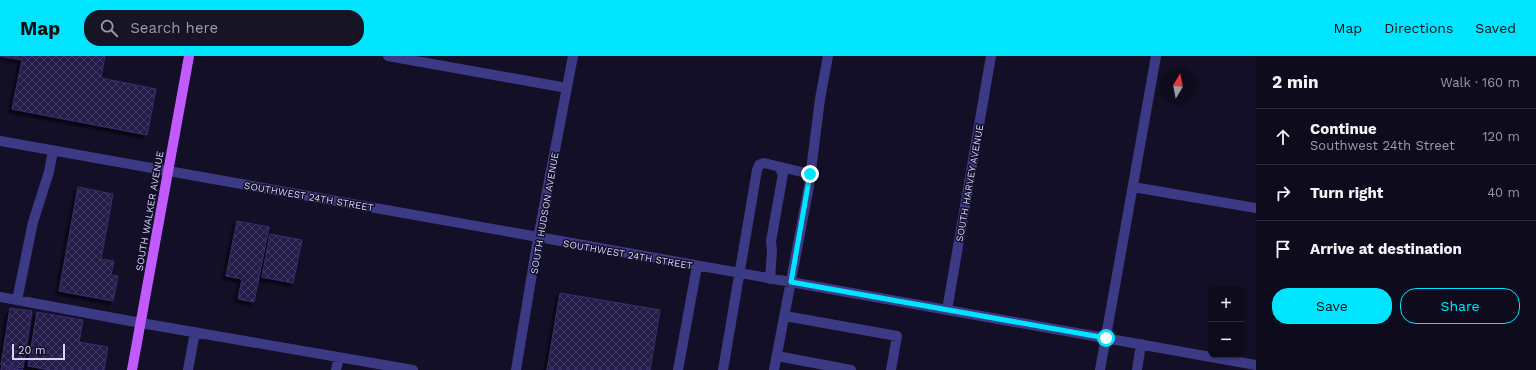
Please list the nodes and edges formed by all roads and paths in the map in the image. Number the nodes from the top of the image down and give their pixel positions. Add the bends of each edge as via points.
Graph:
1 (189, 56) edge
2 (388, 56) edge
3 (573, 56) edge
4 (828, 56) edge
5 (991, 56) edge
6 (1156, 56) edge
7 (567, 88) junction
8 (0, 141) edge
9 (53, 150) junction
10 (780, 167) junction
11 (168, 171) junction
12 (810, 174) junction
13 (1133, 187) junction
14 (1256, 208) edge
15 (538, 238) junction
16 (697, 266) junction
17 (739, 273) junction
18 (770, 279) junction
19 (791, 282) junction
20 (0, 297) edge
21 (17, 300) junction
22 (947, 310) junction
23 (784, 316) junction
24 (141, 323) junction
25 (195, 332) junction
26 (1106, 338) junction
27 (1141, 344) junction
28 (777, 356) junction
29 (339, 357) junction
30 (1256, 365) edge
31 (132, 370) edge
32 (188, 370) edge
33 (336, 370) edge
34 (413, 370) edge
35 (516, 370) edge
36 (678, 370) edge
37 (723, 370) edge
38 (774, 370) edge
39 (851, 370) edge
40 (890, 370) edge
41 (1100, 370) edge
42 (1137, 370) edge

1 - 11 main road, SOUTH WALKER AVENUE
2 - 7 street
3 - 7 street, SOUTH HUDSON AVENUE
4 - 12 street
5 - 22 street, SOUTH HARVEY AVENUE
6 - 13 street
7 - 15 street, SOUTH HUDSON AVENUE
8 - 9 street, SOUTHWEST 24TH STREET
9 - 11 street, SOUTHWEST 24TH STREET
9 - 21 street via 33,222
10 - 12 street
10 - 17 street via 764,163 756,170
10 - 18 street via 782,174 771,241
11 - 15 street, SOUTHWEST 24TH STREET
11 - 24 main road, SOUTH WALKER AVENUE
12 - 19 street
13 - 14 street
13 - 26 street
15 - 16 street, SOUTHWEST 24TH STREET
15 - 35 street, SOUTH HUDSON AVENUE
16 - 17 street, SOUTHWEST 24TH STREET
16 - 36 street
17 - 18 street, SOUTHWEST 24TH STREET
17 - 37 street
18 - 19 street, SOUTHWEST 24TH STREET
19 - 22 street, SOUTHWEST 24TH STREET
19 - 23 street
20 - 21 street
21 - 24 street
22 - 26 street, SOUTHWEST 24TH STREET
23 - 28 street
23 - 40 street via 897,336
24 - 25 street
24 - 31 main road, SOUTH WALKER AVENUE
25 - 29 street
25 - 32 street
26 - 27 street, SOUTHWEST 24TH STREET
26 - 41 street
27 - 30 street, SOUTHWEST 24TH STREET
27 - 42 street
28 - 38 street
28 - 39 street
29 - 33 street
29 - 34 street

